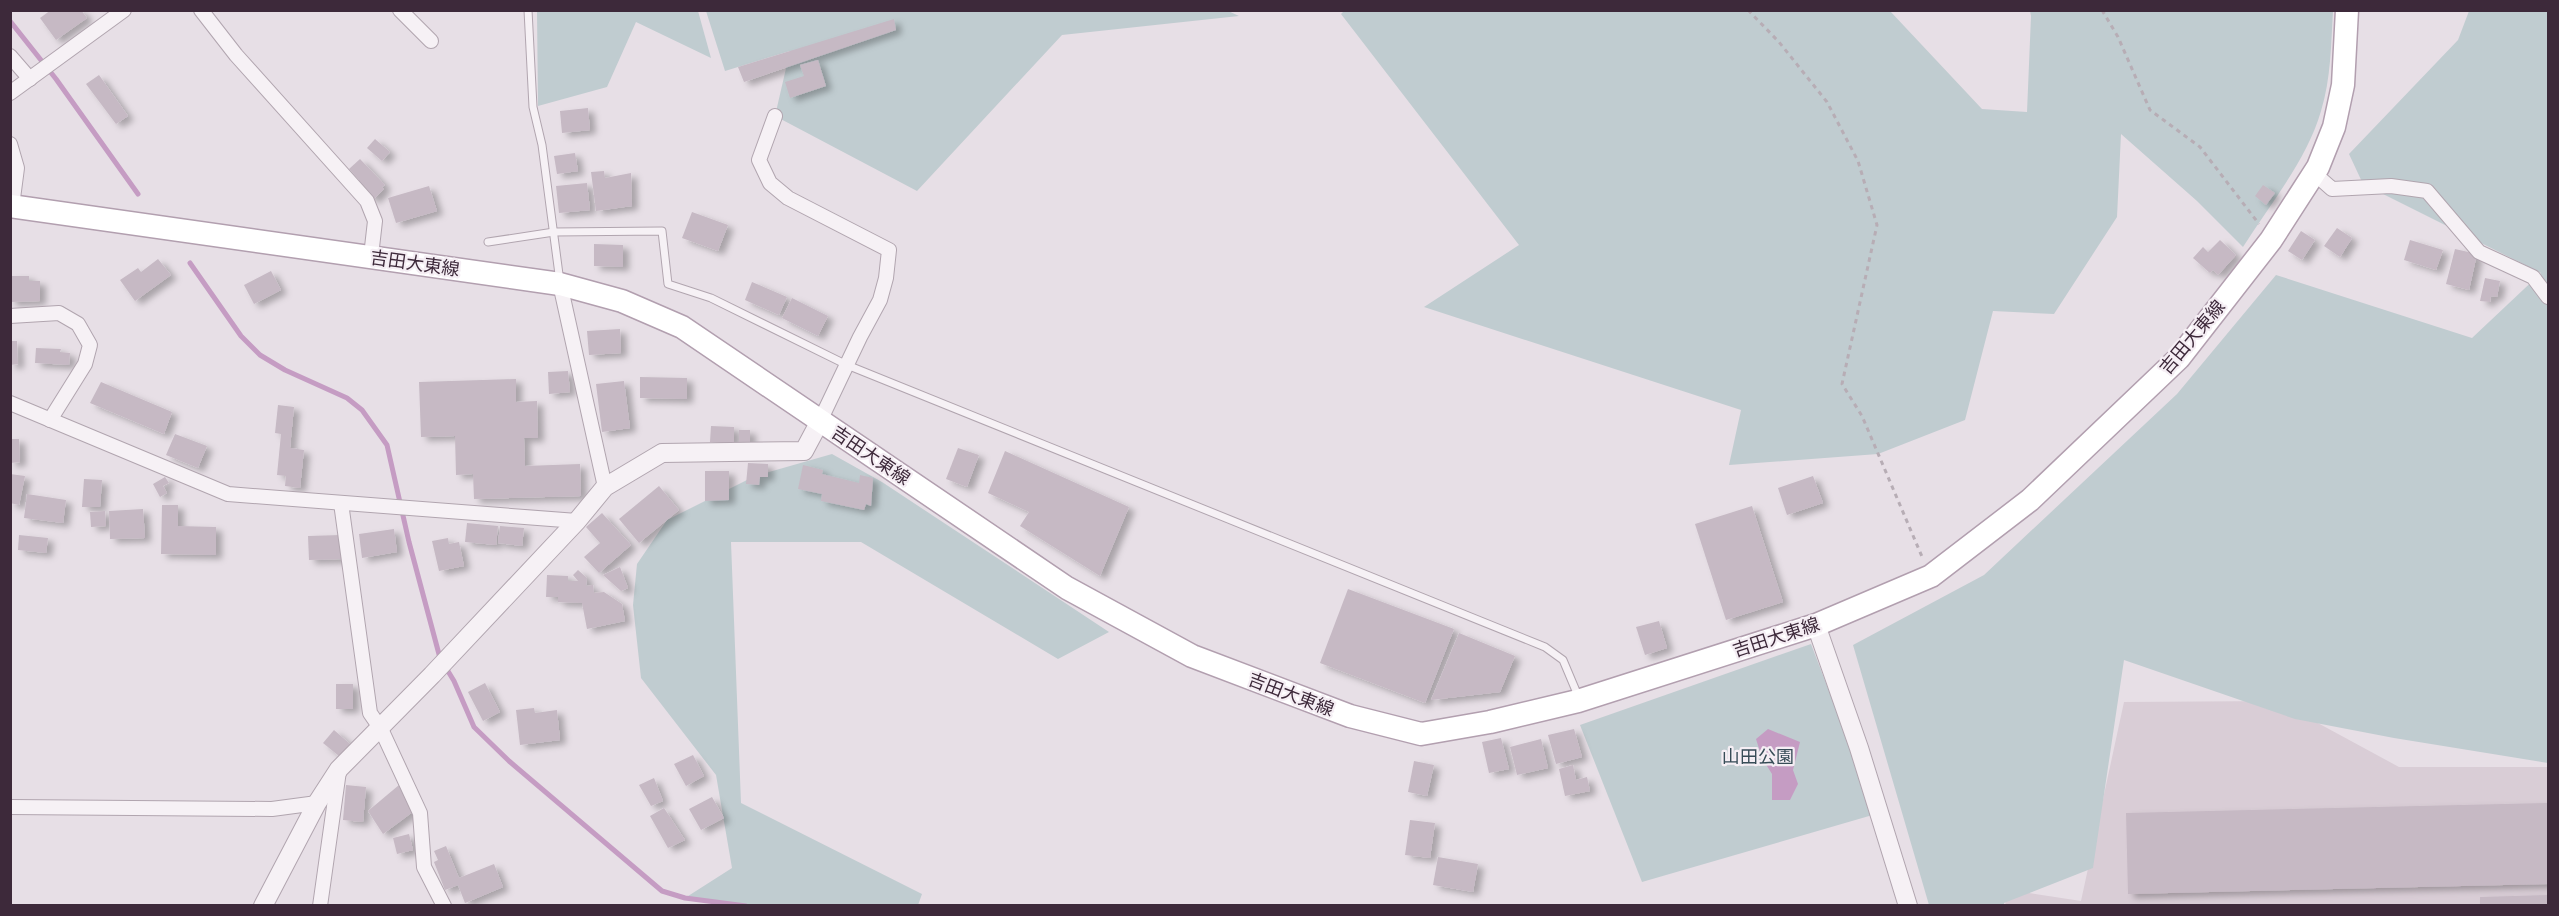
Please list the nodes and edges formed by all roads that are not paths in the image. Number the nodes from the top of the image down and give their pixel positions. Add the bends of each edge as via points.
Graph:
1 (124, 10) edge
2 (201, 10) edge
3 (400, 10) edge
4 (528, 10) edge
5 (2347, 10) edge
6 (431, 41) dead end
7 (10, 56) edge
8 (34, 75) junction
9 (10, 93) edge
10 (775, 116) dead end
11 (10, 144) edge
12 (2314, 173) junction
13 (11, 206) edge
14 (554, 232) junction
15 (488, 242) dead end
16 (371, 256) junction
17 (560, 284) junction
18 (2548, 297) edge
19 (10, 316) edge
20 (847, 365) junction
21 (10, 403) edge
22 (50, 420) junction
23 (820, 421) junction
24 (605, 488) junction
25 (341, 503) junction
26 (577, 521) junction
27 (1816, 625) junction
28 (1580, 700) junction
29 (381, 729) junction
30 (339, 769) junction
31 (317, 803) junction
32 (10, 807) edge
33 (263, 906) edge
34 (320, 906) edge
35 (444, 906) edge
36 (1908, 906) edge

1 - 8 street
2 - 16 street via 236,55 368,201 375,221
3 - 6 street
4 - 14 lane via 533,107
5 - 12 main road, 吉田大東線 via 2343,85 2334,127
7 - 8 street
8 - 9 street
10 - 20 street via 759,160 770,183 788,198 889,250 880,300
11 - 13 street via 17,168
12 - 18 street via 2332,189 2391,186 2427,191 2479,252 2533,277
12 - 27 main road, 吉田大東線 via 2271,240 2179,358 2030,500 1931,576
13 - 16 main road, 吉田大東線
14 - 15 lane
14 - 17 lane
14 - 20 lane via 662,231 668,284 711,298
16 - 17 main road, 吉田大東線
17 - 23 main road, 吉田大東線 via 622,301 682,327
17 - 24 street
19 - 22 street via 60,313 78,324 90,345 85,364
20 - 23 street
20 - 28 lane via 1545,647 1563,660
21 - 22 street
22 - 25 street via 228,494
23 - 24 street via 804,451 662,453
23 - 28 main road, 吉田大東線 via 1067,588 1192,656 1350,716 1421,734
24 - 26 street
25 - 26 street
25 - 29 street via 370,713
26 - 29 street
27 - 28 main road, 吉田大東線
27 - 36 street
29 - 30 street
29 - 35 street via 420,813 424,867
30 - 31 street
30 - 34 street
31 - 32 street via 272,809
31 - 33 street

